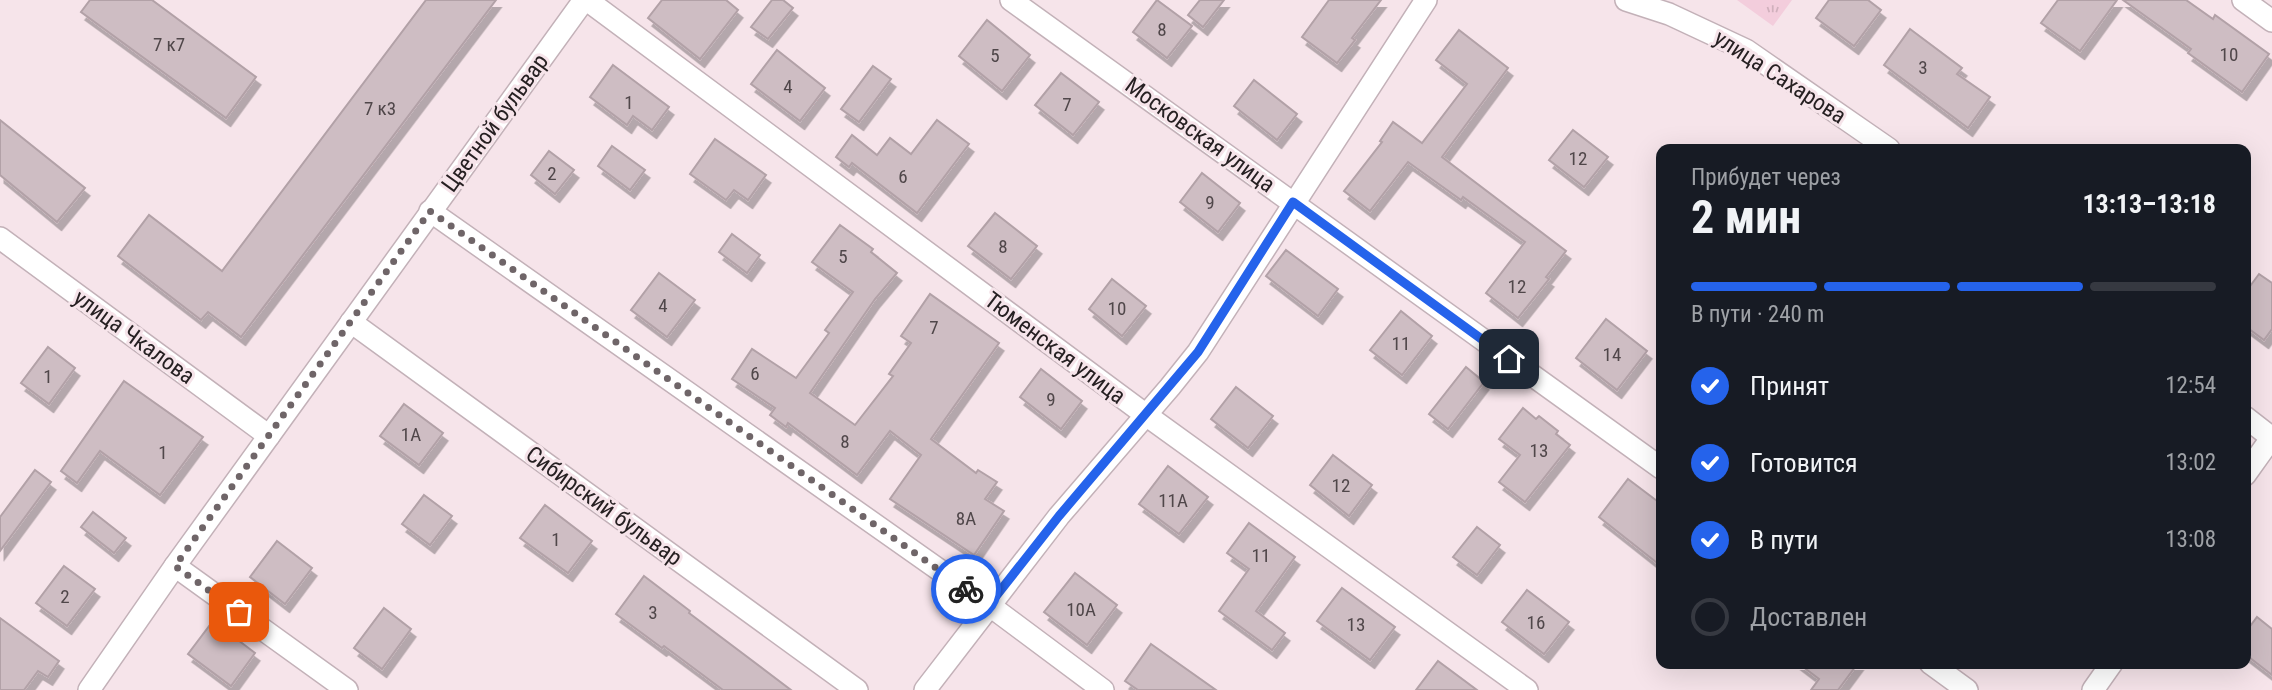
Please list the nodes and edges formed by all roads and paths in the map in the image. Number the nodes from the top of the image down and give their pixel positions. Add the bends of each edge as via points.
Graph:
1 (585, 0) edge
2 (1011, 0) edge
3 (1426, 0) edge
4 (1626, 0) edge
5 (2243, 0) edge
6 (2272, 21) edge
7 (1882, 144) edge
8 (1293, 202) junction
9 (430, 211) junction
10 (4, 250) edge
11 (351, 322) junction
12 (1146, 415) junction
13 (2251, 421) edge
14 (269, 436) junction
15 (2272, 437) edge
16 (1656, 464) edge
17 (2251, 467) edge
18 (175, 566) junction
19 (989, 605) junction
20 (1938, 669) edge
21 (2108, 669) edge
22 (89, 690) edge
23 (347, 690) edge
24 (857, 690) edge
25 (925, 690) edge
26 (1103, 690) edge
27 (1527, 690) edge
28 (1967, 690) edge
29 (2093, 690) edge

1 - 9 street, Цветной бульвар
1 - 12 street, Тюменская улица
2 - 8 street, Московская улица
3 - 8 street
4 - 7 street, улица Сахарова via 1669,14 1746,50
5 - 6 street
8 - 12 street via 1198,352
8 - 16 street, Московская улица
9 - 11 street, Цветной бульвар
9 - 19 street
10 - 14 street, улица Чкалова
11 - 14 street, Цветной бульвар
11 - 24 street, Сибирский бульвар
12 - 19 street
12 - 27 street, Тюменская улица
13 - 15 street
14 - 18 street, Цветной бульвар
15 - 17 street
18 - 22 street, Цветной бульвар
18 - 23 street
19 - 25 street
19 - 26 street
20 - 28 street
21 - 29 street

